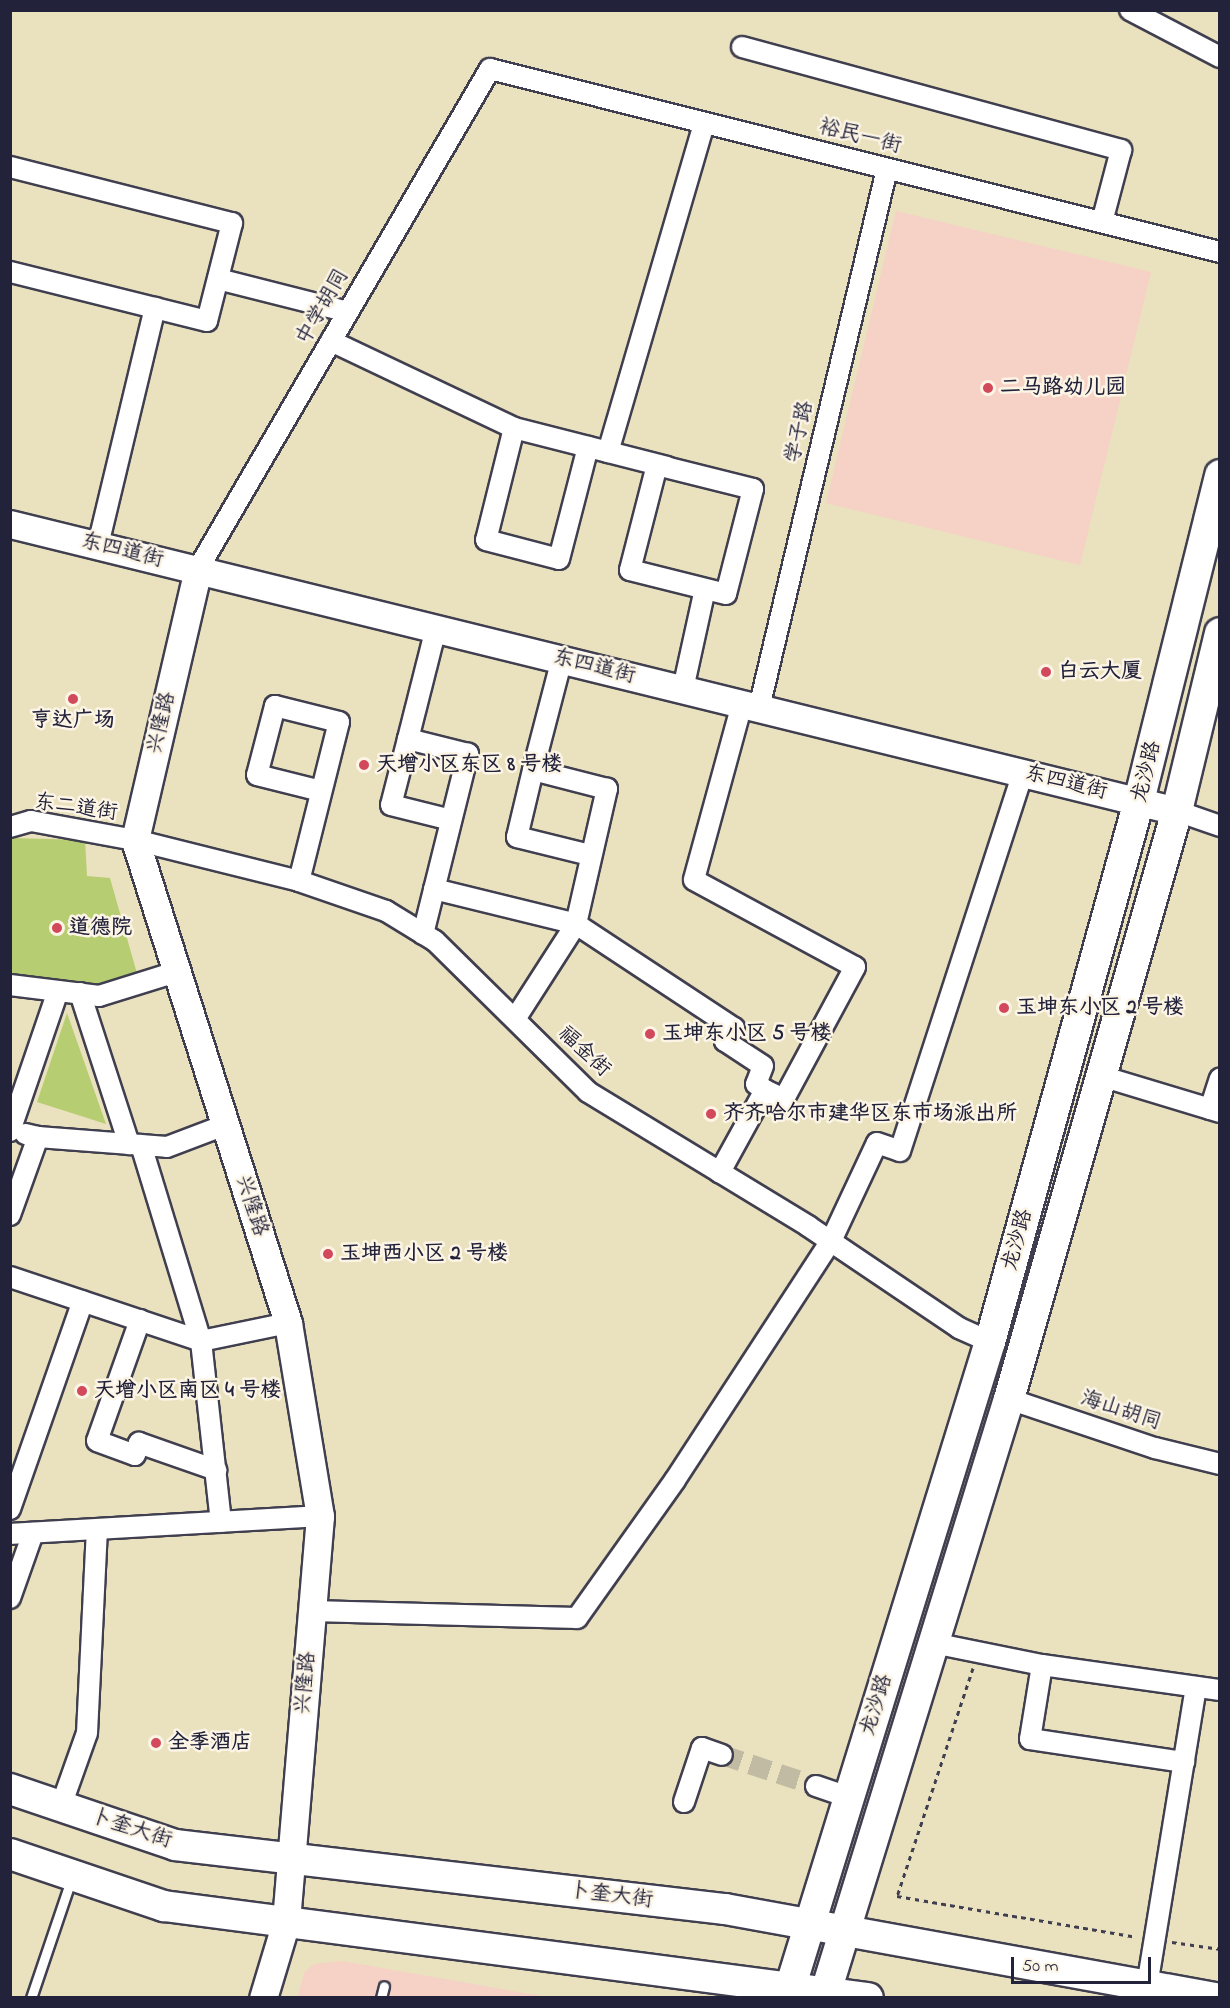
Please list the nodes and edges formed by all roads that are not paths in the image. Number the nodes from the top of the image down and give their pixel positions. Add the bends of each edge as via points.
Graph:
1 (1130, 10) edge
2 (742, 47) dead end
3 (1220, 57) edge
4 (490, 69) joint
5 (704, 123) junction
6 (10, 166) edge
7 (887, 169) junction
8 (1102, 222) junction
9 (1220, 252) edge
10 (10, 272) edge
11 (218, 279) junction
12 (155, 308) junction
13 (348, 312) junction
14 (331, 341) junction
15 (514, 428) junction
16 (588, 447) junction
17 (608, 452) junction
18 (667, 467) junction
19 (1220, 475) edge
20 (10, 524) edge
21 (98, 545) junction
22 (198, 569) junction
23 (705, 589) junction
24 (436, 628) junction
25 (1220, 633) edge
26 (562, 659) junction
27 (683, 689) junction
28 (751, 706) junction
29 (408, 739) junction
30 (533, 770) junction
31 (1023, 773) junction
32 (321, 791) junction
33 (1139, 801) junction
34 (1177, 811) junction
35 (451, 820) junction
36 (1220, 826) edge
37 (10, 828) edge
38 (135, 840) junction
39 (590, 855) junction
40 (299, 881) junction
41 (434, 889) junction
42 (576, 924) junction
43 (423, 934) junction
44 (177, 972) junction
45 (10, 985) edge
46 (58, 991) junction
47 (80, 993) junction
48 (515, 1019) junction
49 (1101, 1076) junction
50 (1220, 1078) edge
51 (765, 1090) junction
52 (1215, 1111) edge
53 (225, 1125) junction
54 (10, 1131) edge
55 (38, 1137) junction
56 (135, 1145) junction
57 (720, 1172) junction
58 (10, 1215) edge
59 (831, 1241) junction
60 (10, 1277) edge
61 (83, 1301) junction
62 (140, 1320) junction
63 (288, 1323) junction
64 (201, 1341) junction
65 (990, 1342) junction
66 (1009, 1399) junction
67 (1220, 1464) edge
68 (216, 1470) junction
69 (10, 1509) edge
70 (320, 1516) junction
71 (221, 1522) junction
72 (97, 1531) junction
73 (33, 1533) junction
74 (10, 1534) edge
75 (10, 1598) edge
76 (312, 1611) junction
77 (933, 1643) junction
78 (1042, 1665) junction
79 (1196, 1687) junction
80 (1220, 1690) edge
81 (722, 1755) tunnel mouth
82 (1184, 1762) junction
83 (816, 1786) tunnel mouth
84 (10, 1789) edge
85 (848, 1797) junction
86 (684, 1802) dead end
87 (61, 1806) junction
88 (10, 1854) edge
89 (291, 1858) junction
90 (73, 1875) junction
91 (286, 1922) junction
92 (809, 1922) junction
93 (845, 1929) junction
94 (384, 1986) dead end
95 (1147, 1986) junction
96 (790, 1992) edge
97 (826, 1994) edge
98 (31, 1998) edge
99 (263, 1998) edge
100 (381, 1998) edge
101 (868, 1998) edge
102 (1215, 1998) edge

1 - 3 street
2 - 8 street via 1121,150
4 - 5 street, 裕民一街
4 - 13 street, 中学胡同
5 - 7 street, 裕民一街
5 - 17 street
6 - 11 street via 232,223
7 - 8 street, 裕民一街
7 - 28 street, 学子路
8 - 9 street, 裕民一街
10 - 12 street
11 - 12 street via 207,321
11 - 13 street
12 - 21 street
13 - 14 street, 中学胡同
14 - 15 street
14 - 22 street, 中学胡同
15 - 16 street
15 - 16 street via 486,540 559,559
16 - 17 street
17 - 18 street
18 - 23 street via 657,465 630,570
18 - 23 street via 753,489 726,594
19 - 33 main road, 龙沙路
20 - 21 street, 东四道街
21 - 22 street, 东四道街
22 - 24 street, 东四道街
22 - 38 street, 兴隆路
23 - 27 street
24 - 26 street, 东四道街
24 - 29 street
25 - 34 main road, 龙沙路
26 - 27 street, 东四道街
26 - 30 street
27 - 28 street, 东四道街
28 - 31 street, 东四道街
28 - 51 street, 学子路 via 694,880 855,967 784,1099
29 - 35 street via 468,754
29 - 35 street via 391,805
30 - 39 street via 607,789
30 - 39 street via 516,837
31 - 33 street, 东四道街
31 - 59 street via 900,1151 878,1143
32 - 32 street via 339,722 275,706 257,775
32 - 40 street
33 - 34 street, 东四道街
33 - 65 main road, 龙沙路
34 - 36 street
34 - 49 main road, 龙沙路
35 - 41 street
37 - 38 street, 东二道街 via 31,821
38 - 40 street, 福金街
38 - 44 street, 兴隆路
39 - 42 street
40 - 43 street, 福金街 via 386,911
41 - 42 street
41 - 43 street
42 - 48 street
42 - 51 street via 734,1028 726,1041 763,1066 756,1084
43 - 48 street, 福金街
44 - 47 street via 99,996
44 - 53 street, 兴隆路
45 - 46 street
46 - 47 street
46 - 54 street
47 - 56 street
48 - 57 street, 福金街 via 588,1092
49 - 52 street
49 - 66 main road, 龙沙路
50 - 52 street
51 - 57 street
53 - 56 street via 167,1147
53 - 63 street, 兴隆路
54 - 55 street
55 - 56 street
55 - 58 street
56 - 64 street
57 - 59 street, 福金街
59 - 65 street, 福金街 via 959,1328
59 - 76 street via 675,1480 577,1618
60 - 61 street
61 - 62 street
61 - 69 street
62 - 64 street
62 - 68 street via 97,1441 135,1455 139,1443
63 - 64 street
63 - 70 street, 兴隆路
64 - 68 street
65 - 85 main road, 龙沙路
66 - 67 street, 海山胡同 via 1155,1448
66 - 77 main road, 龙沙路
68 - 71 street
70 - 71 street
70 - 76 street, 兴隆路
71 - 72 street
72 - 73 street
72 - 87 street via 87,1733
73 - 74 street
73 - 75 street
76 - 89 street, 兴隆路
77 - 78 street
77 - 93 main road, 龙沙路
78 - 79 street
78 - 82 street via 1030,1739
79 - 80 street
79 - 82 street
81 - 86 street via 702,1748
82 - 95 street
83 - 85 street
84 - 87 main road, 卜奎大街
85 - 92 main road, 龙沙路
87 - 89 main road, 卜奎大街 via 175,1845
88 - 90 main road
89 - 91 street, 兴隆路
89 - 92 main road, 卜奎大街
90 - 91 main road via 164,1906
90 - 98 lane
91 - 96 main road
91 - 99 street, 兴隆路
92 - 93 main road, 卜奎大街
92 - 96 main road, 龙沙路
93 - 95 main road, 卜奎大街
93 - 97 main road, 龙沙路
94 - 100 lane
95 - 102 main road, 卜奎大街
96 - 97 main road
97 - 101 main road

